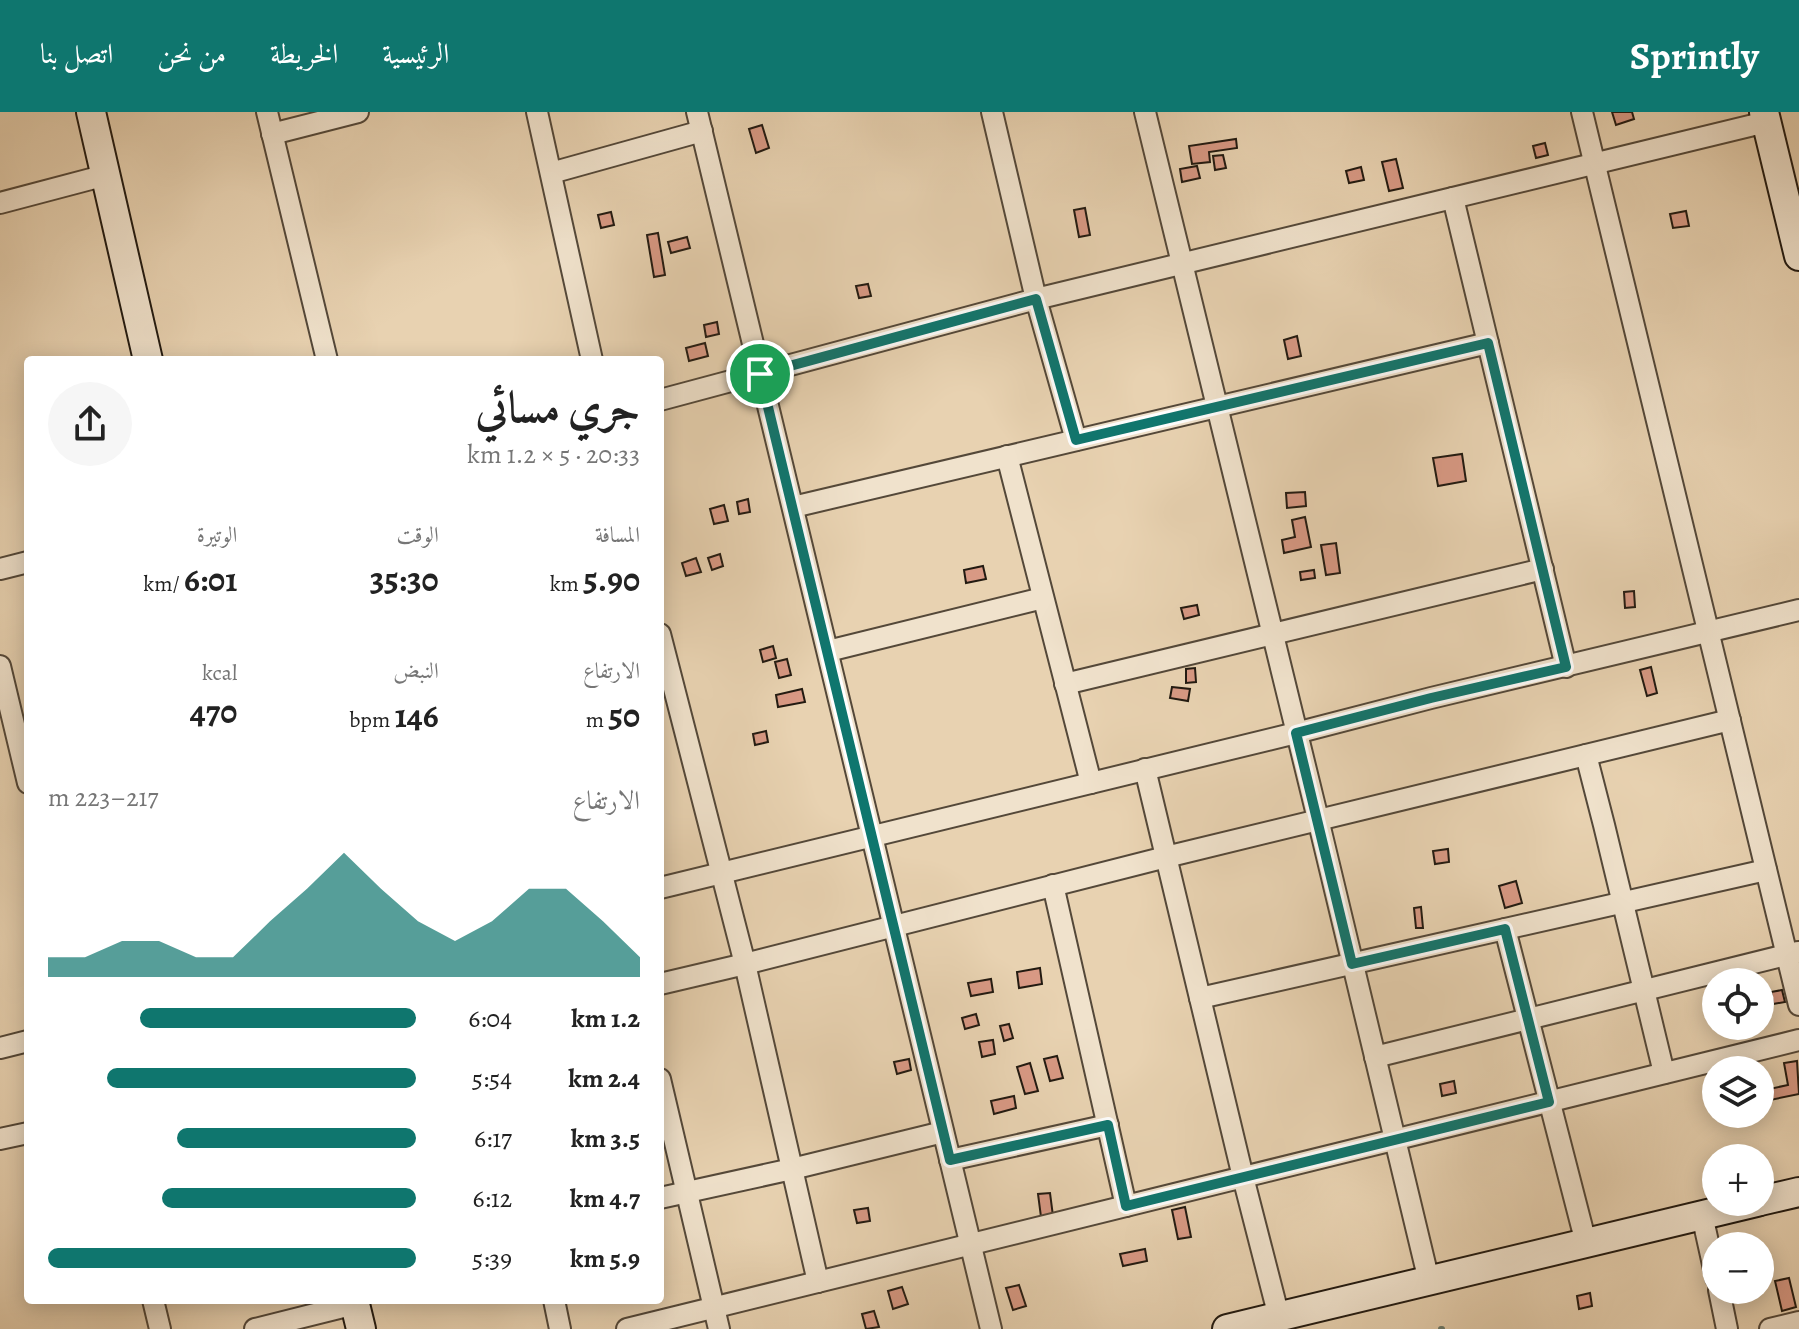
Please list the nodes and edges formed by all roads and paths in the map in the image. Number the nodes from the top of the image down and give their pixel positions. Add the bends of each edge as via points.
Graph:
1 (91, 112) edge
2 (267, 112) edge
3 (358, 112) edge
4 (537, 112) edge
5 (992, 112) edge
6 (1145, 112) edge
7 (1582, 112) edge
8 (1765, 117) edge
9 (700, 121) edge
10 (272, 134) junction
11 (1595, 163) junction
12 (551, 173) junction
13 (106, 175) junction
14 (1453, 198) junction
15 (0, 203) edge
16 (1794, 210) edge
17 (1799, 256) edge
18 (1182, 265) junction
19 (1036, 299) junction
20 (1488, 343) junction
21 (147, 356) edge
22 (326, 356) edge
23 (591, 356) edge
24 (760, 374) junction
25 (664, 399) edge
26 (1216, 407) junction
27 (1076, 440) junction
28 (1007, 456) junction
29 (793, 507) junction
30 (24, 563) edge
31 (0, 569) edge
32 (1543, 569) junction
33 (1043, 598) junction
34 (1799, 610) edge
35 (1708, 632) junction
36 (1272, 634) junction
37 (664, 650) edge
38 (828, 651) junction
39 (0, 666) edge
40 (1566, 667) junction
41 (1065, 684) junction
42 (3, 690) edge
43 (1730, 720) junction
44 (1296, 733) junction
45 (1586, 755) junction
46 (24, 768) edge
47 (1145, 769) junction
48 (1091, 783) junction
49 (1318, 819) junction
50 (872, 836) junction
51 (1166, 857) junction
52 (1766, 870) junction
53 (721, 873) junction
54 (1053, 885) junction
55 (664, 887) edge
56 (1623, 902) junction
57 (894, 926) junction
58 (1505, 929) junction
59 (1793, 954) edge
60 (745, 964) junction
61 (1352, 964) junction
62 (664, 983) edge
63 (1644, 991) junction
64 (1200, 998) junction
65 (1799, 1005) edge
66 (1528, 1020) junction
67 (1799, 1040) edge
68 (24, 1042) edge
69 (0, 1048) edge
70 (1375, 1057) junction
71 (1664, 1073) junction
72 (1549, 1102) junction
73 (1108, 1125) junction
74 (666, 1132) edge
75 (943, 1132) junction
76 (24, 1134) edge
77 (0, 1139) edge
78 (1394, 1140) junction
79 (950, 1160) junction
80 (792, 1169) junction
81 (1243, 1177) junction
82 (687, 1192) junction
83 (1799, 1192) edge
84 (664, 1197) edge
85 (1774, 1198) edge
86 (1126, 1206) junction
87 (1702, 1215) edge
88 (1586, 1243) junction
89 (971, 1245) junction
90 (1429, 1281) junction
91 (818, 1282) junction
92 (154, 1304) edge
93 (555, 1304) edge
94 (1722, 1304) edge
95 (714, 1308) junction
96 (357, 1311) edge
97 (1279, 1317) junction
98 (1799, 1322) edge
99 (160, 1329) edge
100 (255, 1329) edge
101 (560, 1329) edge
102 (627, 1329) edge
103 (719, 1329) edge
104 (991, 1329) edge
105 (1227, 1329) edge
106 (1727, 1329) edge
107 (1770, 1329) edge

1 - 13 street
2 - 10 street
3 - 10 street
4 - 12 street
5 - 19 street
6 - 18 street
7 - 11 street
8 - 11 street
8 - 16 street
9 - 12 street
9 - 24 street
10 - 22 street
11 - 14 street
11 - 35 street
12 - 23 street
13 - 15 street
13 - 21 street
14 - 18 street
14 - 20 street
16 - 17 street
18 - 19 street
18 - 26 street
19 - 24 street
19 - 27 street
20 - 26 street
20 - 32 street
24 - 25 street
24 - 29 street
26 - 27 street
26 - 36 street
27 - 28 street
28 - 29 street
28 - 33 street
29 - 38 street
30 - 31 street
32 - 36 street
32 - 40 street
33 - 38 street
33 - 41 street
34 - 35 street
35 - 40 street
35 - 43 street
36 - 41 street
36 - 44 street
37 - 53 street
38 - 50 street
39 - 42 street
40 - 44 street
41 - 48 street
42 - 46 street
43 - 45 street
43 - 52 street
44 - 47 street
44 - 49 street
45 - 49 street
45 - 56 street
47 - 48 street
47 - 51 street
48 - 50 street
49 - 51 street
49 - 61 street
50 - 53 street
50 - 57 street
51 - 54 street
51 - 64 street
52 - 56 street
52 - 59 street
53 - 55 street
53 - 60 street
54 - 57 street
54 - 73 street
56 - 58 street
56 - 63 street
57 - 60 street
57 - 75 street
58 - 61 street
58 - 66 street
59 - 63 street
59 - 65 street
60 - 62 street
60 - 80 street
61 - 64 street
61 - 70 street
63 - 66 street
63 - 71 street
64 - 81 street
66 - 70 street
66 - 72 street
67 - 71 street
68 - 69 street
70 - 78 street
71 - 72 street
72 - 78 street
72 - 88 street
73 - 79 street
73 - 86 street
74 - 82 street
75 - 79 street
75 - 80 street
76 - 77 street
78 - 81 street
78 - 90 street
79 - 89 street
80 - 82 street
80 - 91 street
81 - 86 street
81 - 97 street
82 - 84 street
82 - 95 street
83 - 85 street
86 - 89 street
87 - 88 street
88 - 90 street
89 - 91 street
89 - 104 street
90 - 97 street
91 - 95 street
92 - 99 street
93 - 101 street
94 - 106 street
95 - 102 street
95 - 103 street
96 - 100 street
97 - 105 street
98 - 107 street

